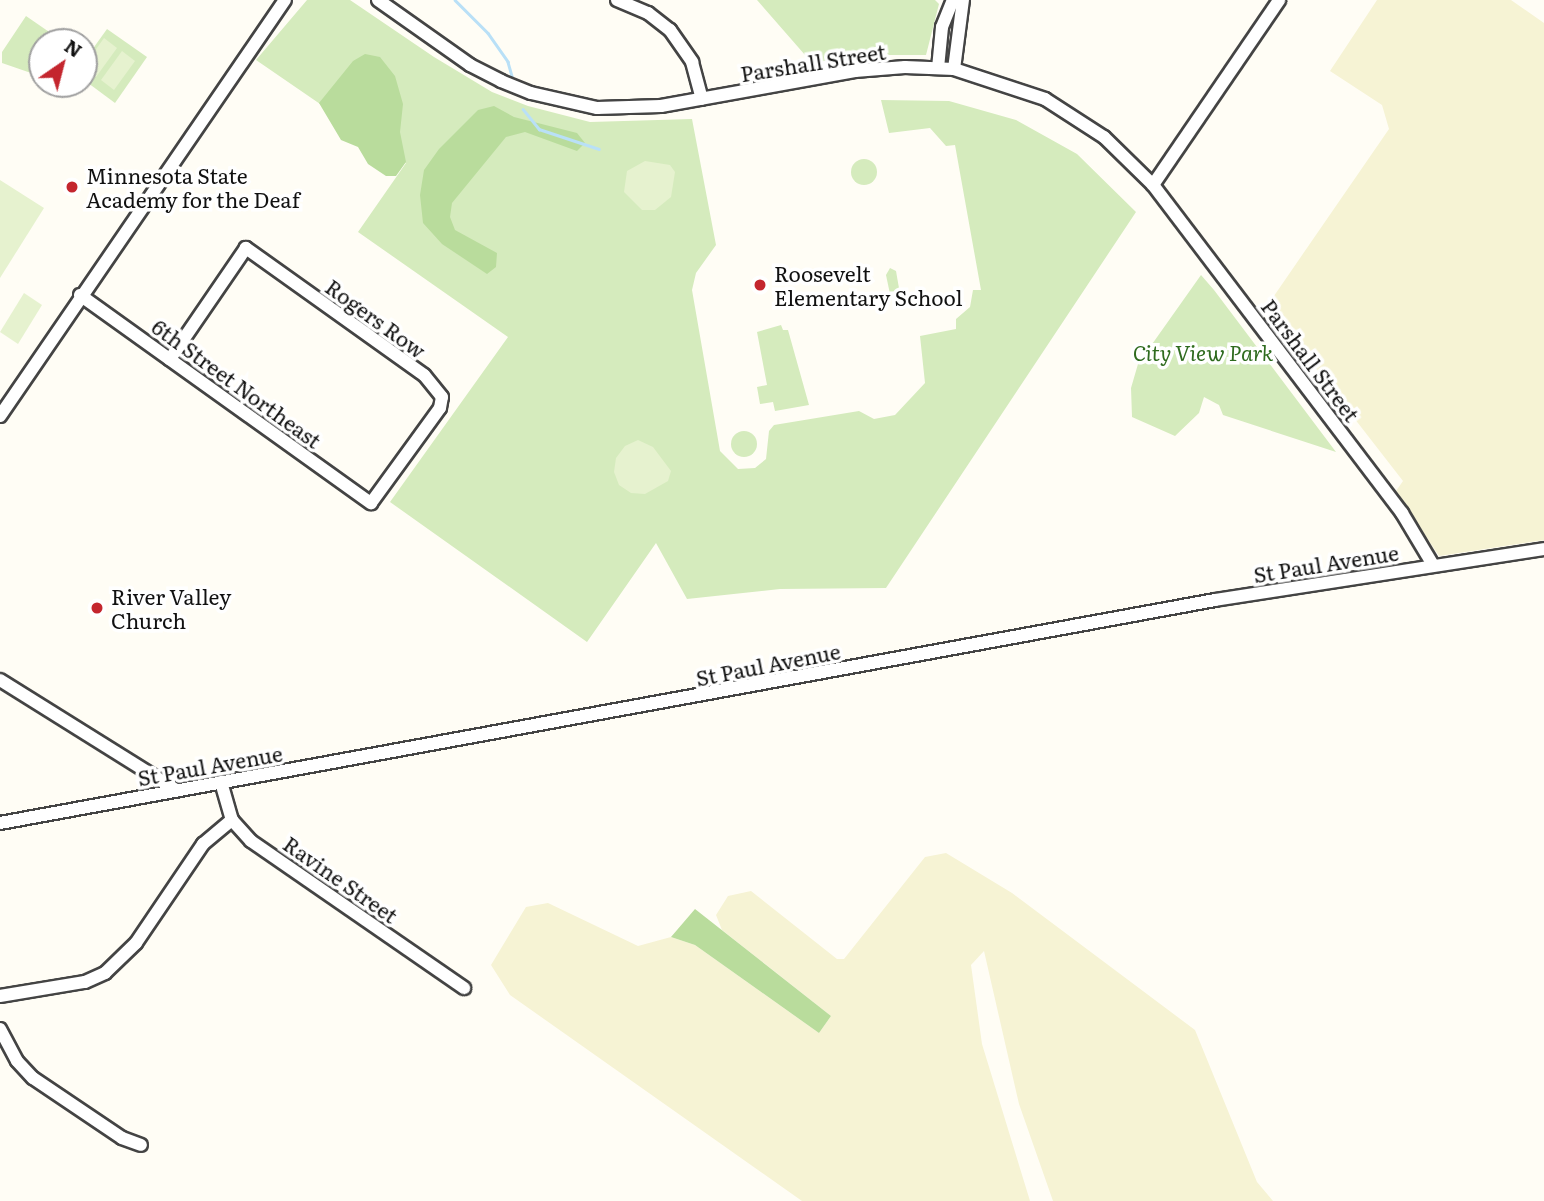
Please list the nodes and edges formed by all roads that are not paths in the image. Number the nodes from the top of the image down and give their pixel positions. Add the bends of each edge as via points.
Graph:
1 (285, 0) edge
2 (378, 0) edge
3 (617, 0) edge
4 (953, 0) edge
5 (963, 0) edge
6 (1279, 0) edge
7 (938, 68) junction
8 (954, 69) junction
9 (702, 99) junction
10 (1153, 185) junction
11 (80, 295) junction
12 (170, 359) junction
13 (0, 416) edge
14 (371, 503) joint
15 (1544, 549) edge
16 (1433, 565) junction
17 (0, 680) edge
18 (221, 782) junction
19 (176, 790) junction
20 (232, 820) junction
21 (0, 822) edge
22 (464, 988) dead end
23 (0, 996) edge
24 (0, 1029) edge
25 (141, 1145) dead end

1 - 11 street
2 - 9 street, Parshall Street via 470,65 531,93 618,108
3 - 9 street via 648,13 670,30 692,62
4 - 7 street via 942,27
5 - 8 street
6 - 10 street
7 - 8 street, Parshall Street
7 - 9 street, Parshall Street via 864,70
8 - 10 street, Parshall Street via 1007,83 1076,117
10 - 16 street, Parshall Street via 1402,513
11 - 12 street, 6th Street Northeast
11 - 13 street
12 - 14 street, 6th Street Northeast
12 - 14 street, Rogers Row via 246,248 424,375 442,397 440,408
15 - 16 street, St Paul Avenue
16 - 18 street, St Paul Avenue via 1215,600
17 - 19 street
18 - 19 street, St Paul Avenue
18 - 20 street, Ravine Street
19 - 21 street, St Paul Avenue
20 - 22 street, Ravine Street via 251,841
20 - 23 street via 203,844 136,943 113,967 85,982
24 - 25 street via 17,1062 33,1078 122,1138

